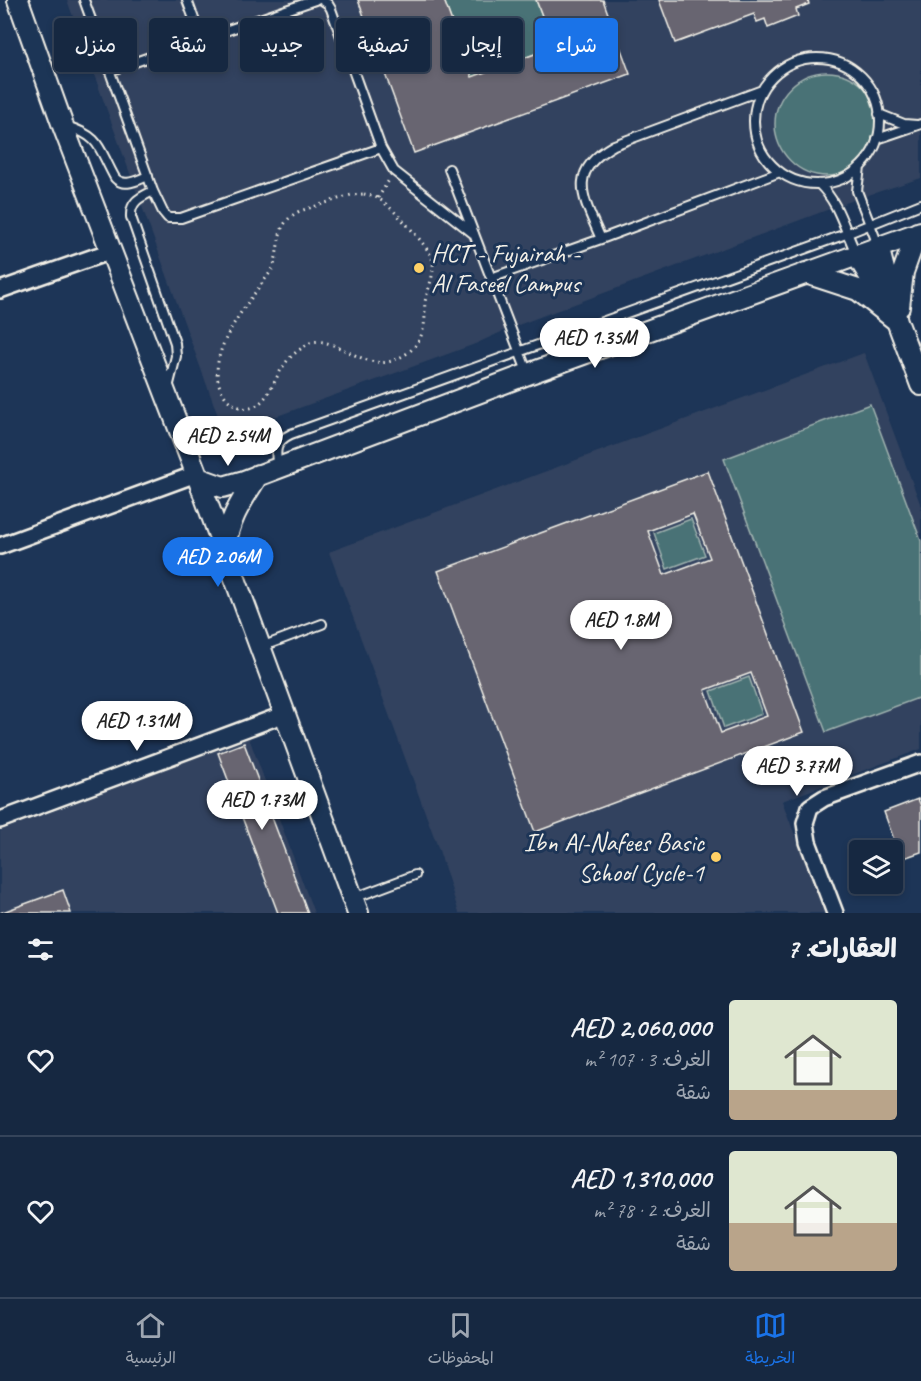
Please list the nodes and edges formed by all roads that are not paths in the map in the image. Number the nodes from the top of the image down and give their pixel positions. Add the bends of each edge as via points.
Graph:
1 (18, 0) edge
2 (84, 0) edge
3 (187, 0) edge
4 (315, 0) edge
5 (322, 0) edge
6 (90, 18) edge
7 (194, 18) edge
8 (228, 29) edge
9 (109, 72) edge
10 (762, 90) junction
11 (879, 114) junction
12 (920, 125) edge
13 (63, 126) junction
14 (877, 139) junction
15 (381, 148) junction
16 (860, 167) junction
17 (449, 169) dead end
18 (780, 172) junction
19 (148, 176) junction
20 (819, 184) junction
21 (153, 191) junction
22 (921, 204) edge
23 (870, 224) junction
24 (919, 233) edge
25 (474, 234) junction
26 (846, 234) junction
27 (601, 239) junction
28 (878, 246) junction
29 (111, 251) junction
30 (856, 254) junction
31 (806, 273) junction
32 (491, 278) junction
33 (0, 290) edge
34 (897, 321) junction
35 (519, 351) junction
36 (528, 374) junction
37 (921, 385) edge
38 (166, 395) junction
39 (279, 468) junction
40 (258, 475) junction
41 (197, 476) junction
42 (0, 546) edge
43 (224, 551) junction
44 (322, 624) dead end
45 (260, 647) junction
46 (285, 714) junction
47 (921, 763) edge
48 (0, 820) edge
49 (415, 875) dead end
50 (356, 906) edge
51 (835, 913) edge

1 - 13 street
2 - 6 lane
3 - 7 lane
4 - 8 lane
5 - 15 lane via 331,9
9 - 19 lane
10 - 11 lane via 775,74 793,63 813,58 834,60 861,77 873,94
10 - 18 lane via 754,112 755,134 764,155
10 - 27 lane via 600,153 589,164 583,193
11 - 12 lane via 904,124
11 - 14 lane
12 - 14 lane
13 - 19 lane via 83,131 96,141 119,182
13 - 29 street
14 - 16 lane
15 - 21 lane via 177,220 165,215
15 - 25 lane via 394,171
16 - 20 lane via 841,179
16 - 23 lane via 858,190
17 - 25 lane
18 - 20 lane via 798,181
18 - 27 lane
19 - 21 lane
20 - 26 lane via 834,201
21 - 38 lane via 135,202 130,211 175,343 175,363
22 - 23 lane
23 - 26 lane
23 - 28 lane
24 - 28 street
24 - 34 street via 903,272
25 - 32 lane
26 - 30 lane
26 - 35 lane
27 - 32 lane
28 - 30 street
28 - 34 street
29 - 33 street
29 - 38 street
30 - 31 street
30 - 34 street
31 - 34 street via 858,290
31 - 36 street
32 - 35 lane
34 - 37 street
35 - 36 lane
35 - 39 lane via 282,438 275,453
36 - 39 street
38 - 41 street
39 - 40 street
40 - 41 street via 224,487
40 - 43 street via 227,529
41 - 42 street
41 - 43 street
43 - 45 street
44 - 45 lane
45 - 46 street
46 - 48 street
46 - 50 street
47 - 51 street via 824,798 810,807 805,823 808,842
49 - 50 lane

